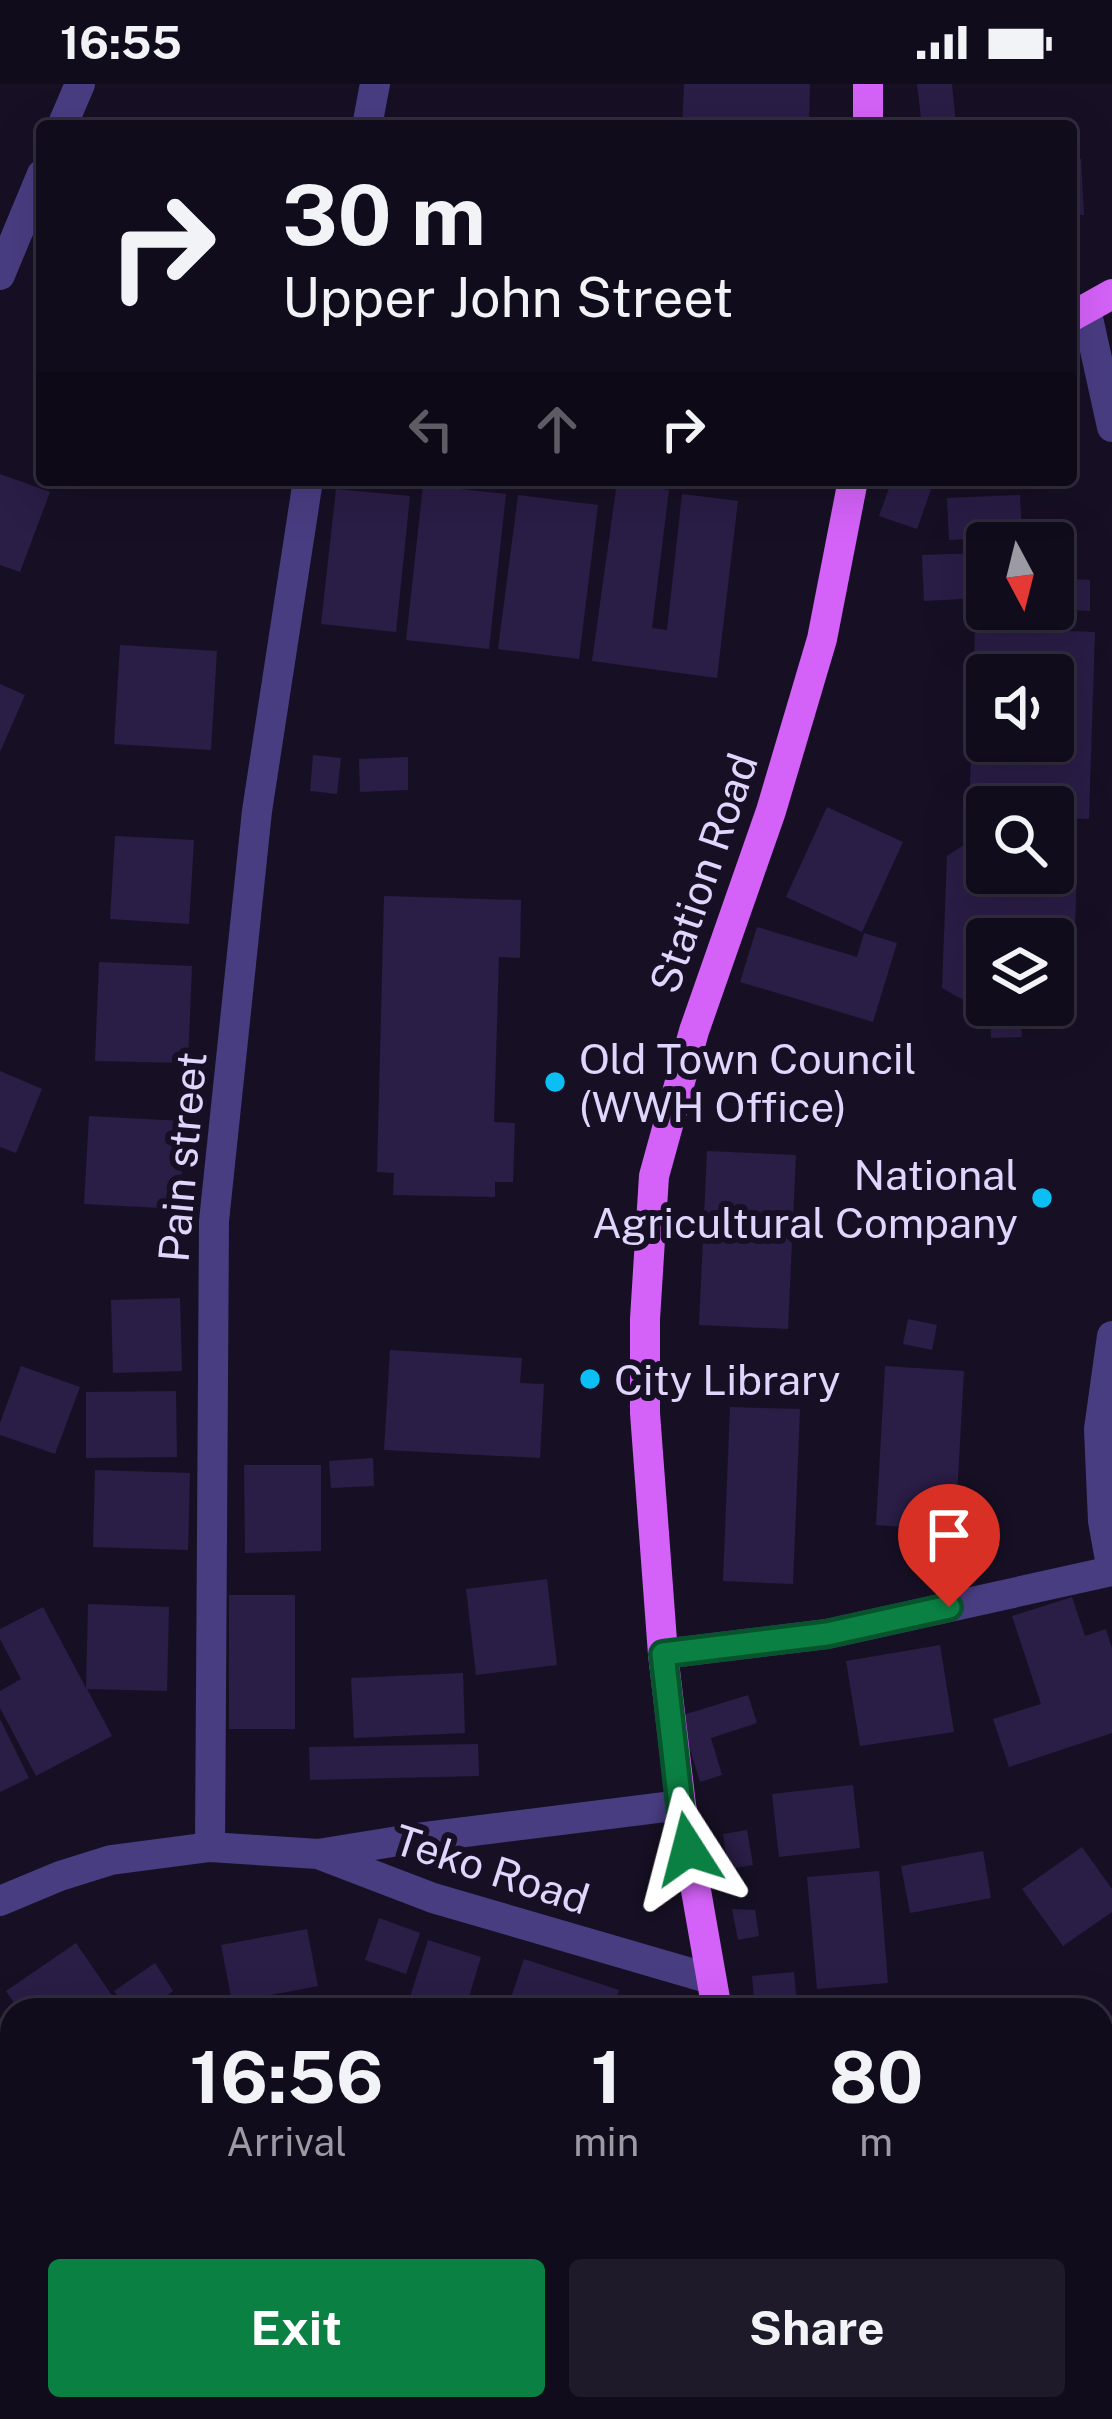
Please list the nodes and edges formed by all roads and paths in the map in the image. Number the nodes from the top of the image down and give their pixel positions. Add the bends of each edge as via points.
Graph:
1 (80, 84) edge
2 (375, 84) edge
3 (868, 84) edge
4 (65, 120) edge
5 (368, 120) edge
6 (868, 120) edge
7 (36, 188) edge
8 (0, 275) edge
9 (1090, 307) edge
10 (1112, 427) edge
11 (307, 486) edge
12 (852, 486) edge
13 (1112, 1336) edge
14 (1112, 1571) edge
15 (663, 1654) junction
16 (680, 1805) junction
17 (210, 1847) junction
18 (318, 1855) junction
19 (0, 1901) edge
20 (714, 1995) edge

1 - 4 street
2 - 5 street
3 - 6 main road
7 - 8 street
9 - 10 street
11 - 17 street, Pain street via 256,811 214,1221
12 - 15 main road, Station Road via 821,638 654,1176 645,1413
13 - 14 street via 1099,1429
14 - 15 street via 827,1634
15 - 16 main road, Station Road
16 - 18 street, Teko Road
16 - 20 main road, Station Road
17 - 18 street, Teko Road
17 - 19 street, Teko Road via 111,1859
18 - 20 street, Teko Road

